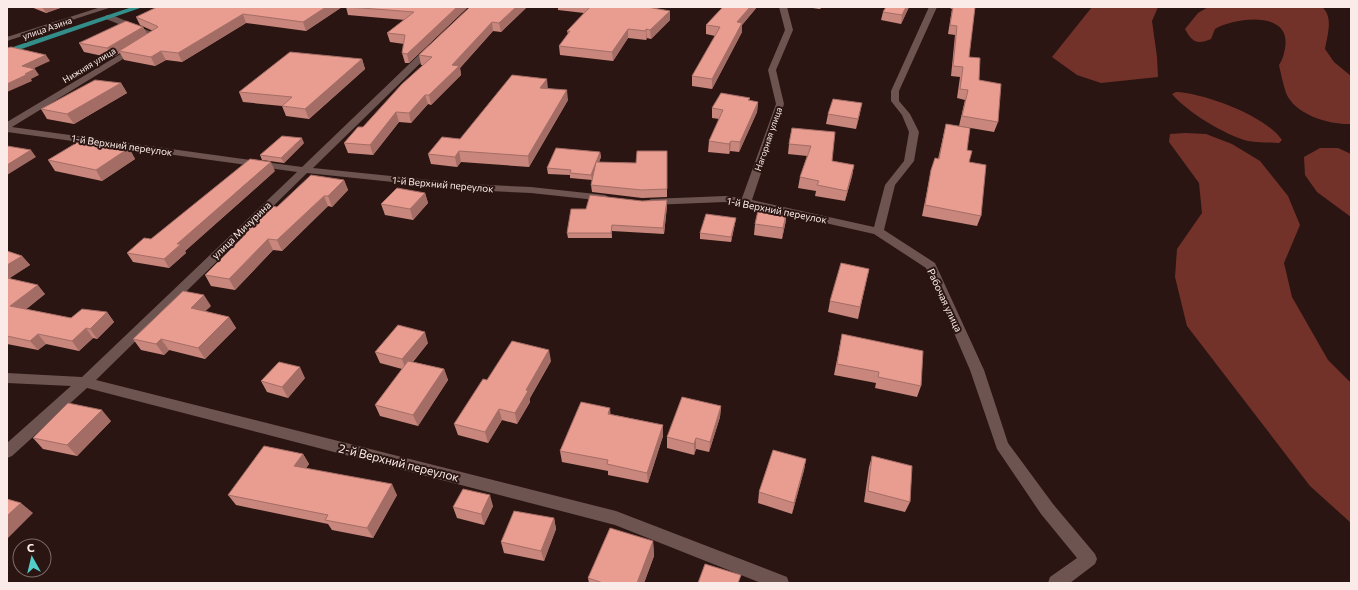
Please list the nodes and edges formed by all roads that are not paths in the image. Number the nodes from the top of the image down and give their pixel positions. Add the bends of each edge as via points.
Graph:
1 (108, 7) edge
2 (139, 7) edge
3 (783, 7) edge
4 (933, 7) edge
5 (109, 17) junction
6 (7, 39) edge
7 (438, 41) edge
8 (7, 52) edge
9 (7, 127) edge
10 (304, 170) junction
11 (612, 199) edge
12 (642, 202) edge
13 (746, 202) junction
14 (878, 231) junction
15 (7, 378) edge
16 (85, 382) junction
17 (7, 452) edge
18 (781, 583) edge
19 (1056, 583) edge

1 - 6 street
2 - 5 main road, улица Азина
3 - 13 street, Нагорная улица via 789,30 772,70 780,104
4 - 14 street via 895,91 895,101 906,114 914,132 909,161 890,184
5 - 8 main road, улица Азина
5 - 9 street, Нижняя улица via 157,36
7 - 10 street, улица Мичурина
9 - 10 street, 1-й Верхний переулок
10 - 11 street, 1-й Верхний переулок via 469,188 531,190
10 - 16 street, улица Мичурина
12 - 13 street, 1-й Верхний переулок via 725,199
13 - 14 street, 1-й Верхний переулок
14 - 19 street, Рабочая улица via 931,266 978,370 1002,445 1047,509 1089,559
15 - 16 street, 2-й Верхний переулок
16 - 17 street, улица Мичурина
16 - 18 street, 2-й Верхний переулок via 616,518

